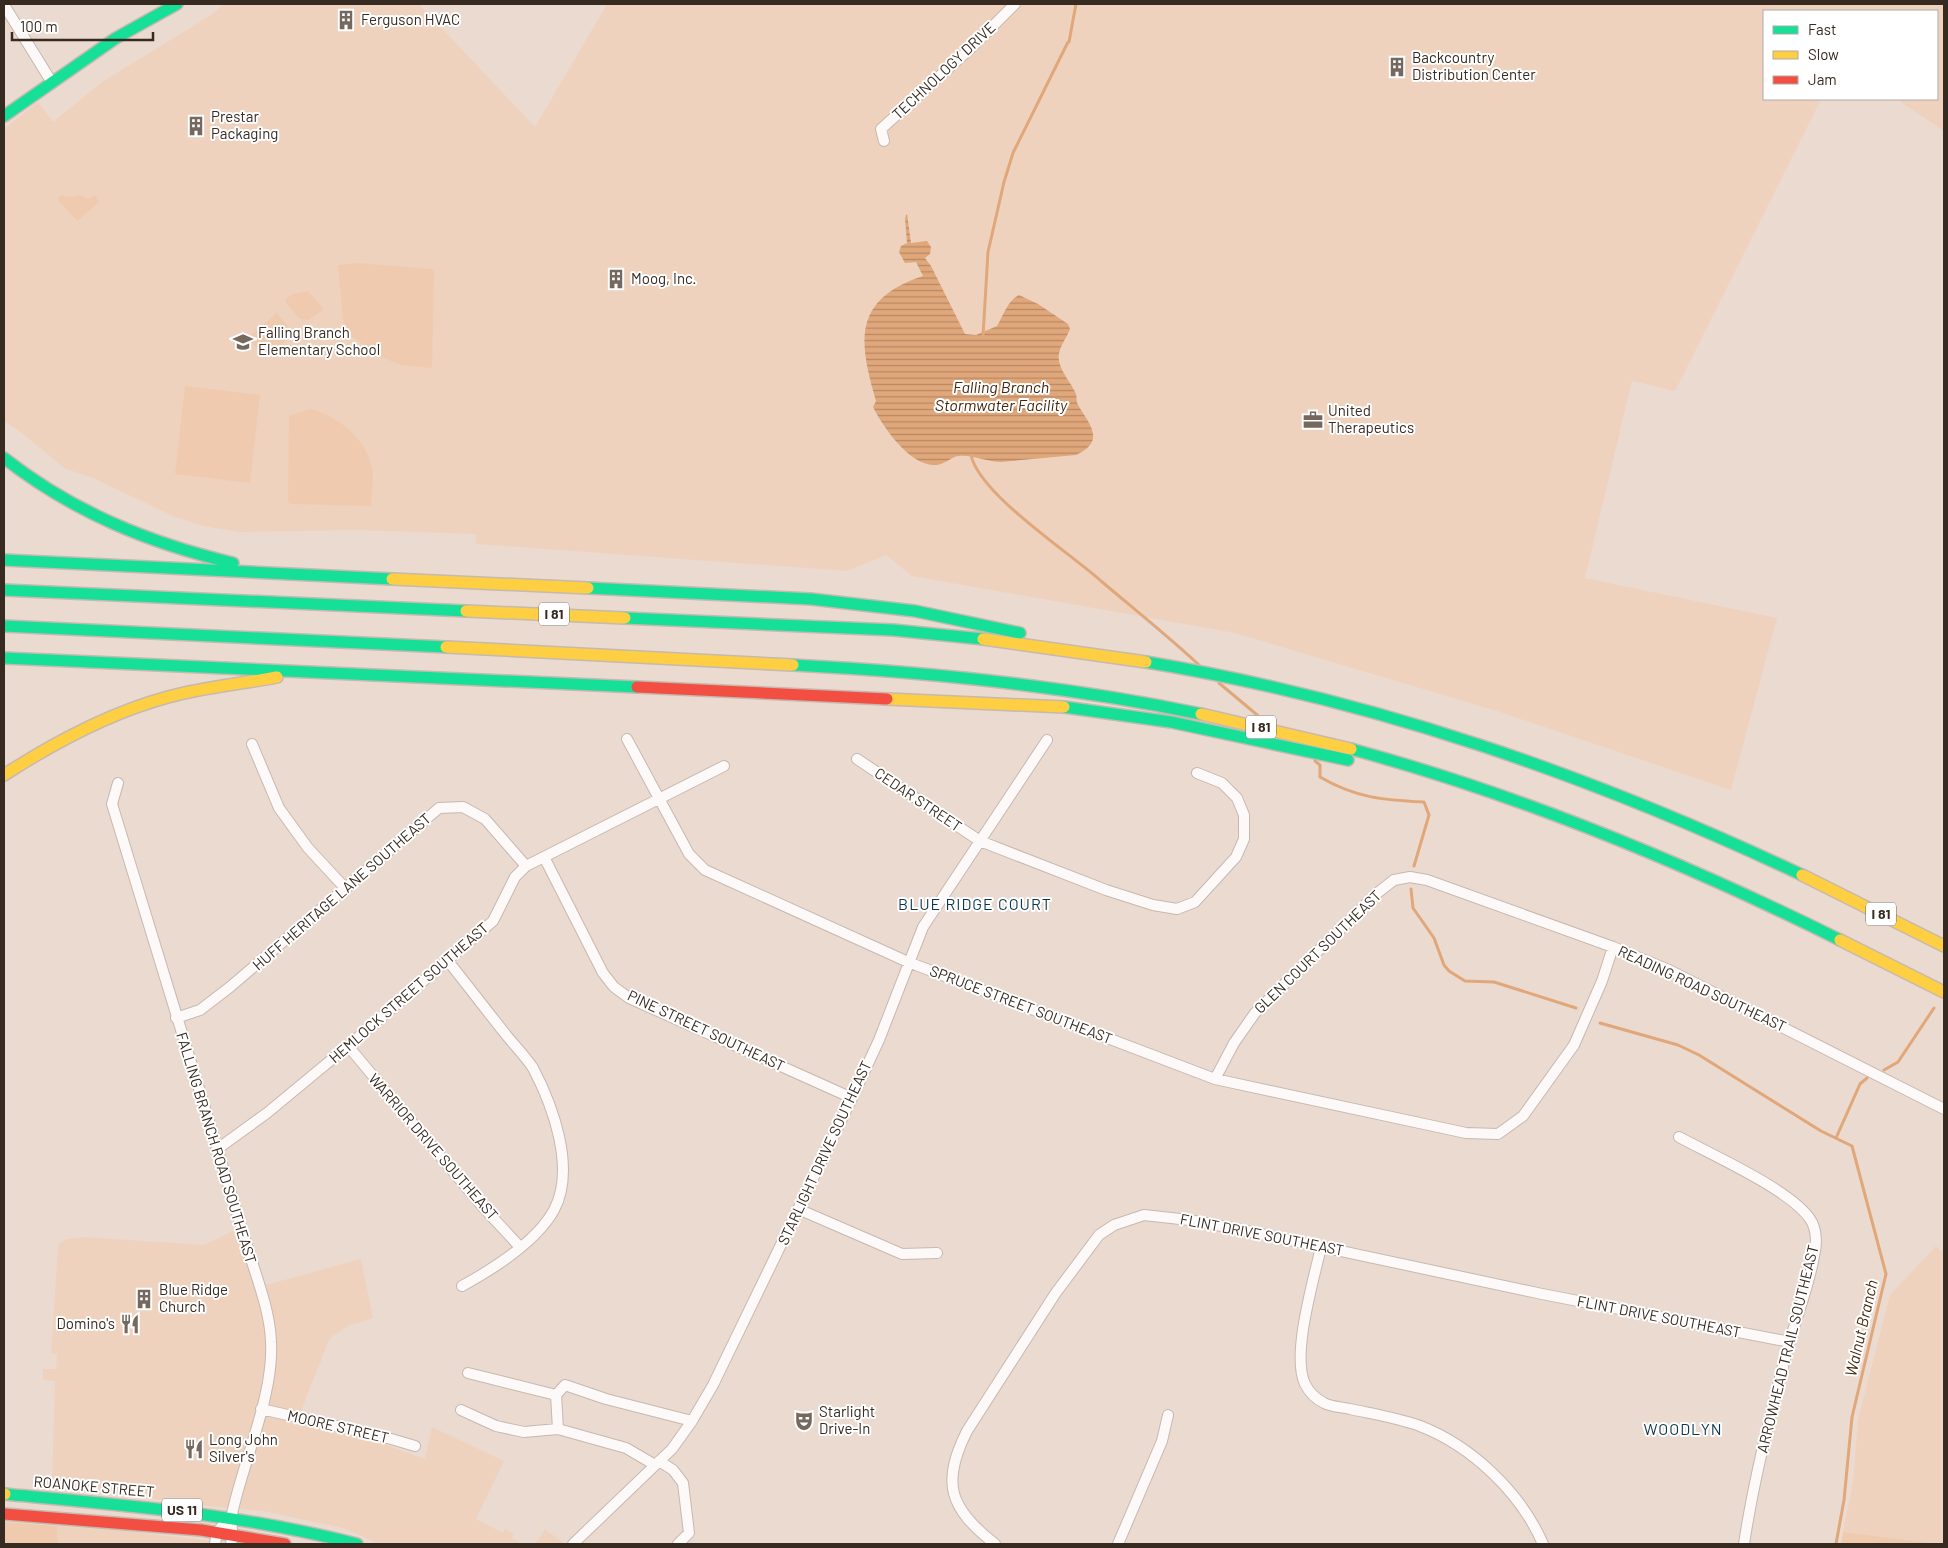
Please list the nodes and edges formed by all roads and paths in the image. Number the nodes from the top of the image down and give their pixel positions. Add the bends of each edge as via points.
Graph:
1 (177, 4) edge
2 (1015, 4) edge
3 (4, 5) edge
4 (51, 81) junction
5 (4, 116) edge
6 (884, 141) dead end
7 (4, 458) edge
8 (4, 560) edge
9 (290, 574) junction
10 (4, 590) edge
11 (4, 626) edge
12 (1103, 653) junction
13 (4, 658) edge
14 (307, 672) junction
15 (627, 739) dead end
16 (1047, 740) dead end
17 (252, 744) dead end
18 (857, 758) dead end
19 (724, 766) dead end
20 (1197, 773) dead end
21 (4, 775) edge
22 (118, 783) dead end
23 (1488, 791) junction
24 (659, 798) junction
25 (980, 841) junction
26 (544, 856) junction
27 (526, 866) junction
28 (1394, 880) joint
29 (346, 889) junction
30 (1944, 946) edge
31 (1613, 947) junction
32 (448, 961) junction
33 (908, 962) junction
34 (1944, 992) edge
35 (176, 1018) junction
36 (348, 1046) junction
37 (1215, 1079) junction
38 (852, 1098) junction
39 (1944, 1109) edge
40 (1679, 1137) dead end
41 (216, 1150) junction
42 (798, 1209) junction
43 (1321, 1246) junction
44 (520, 1247) junction
45 (937, 1253) dead end
46 (462, 1286) dead end
47 (1790, 1342) junction
48 (468, 1373) dead end
49 (556, 1395) junction
50 (261, 1410) junction
51 (461, 1410) dead end
52 (1168, 1415) dead end
53 (692, 1421) junction
54 (558, 1429) junction
55 (415, 1446) dead end
56 (657, 1463) junction
57 (4, 1494) edge
58 (4, 1514) edge
59 (232, 1516) junction
60 (217, 1532) junction
61 (232, 1540) edge
62 (576, 1543) edge
63 (215, 1544) edge
64 (285, 1544) edge
65 (357, 1544) edge
66 (678, 1544) edge
67 (995, 1544) edge
68 (1118, 1544) edge
69 (1543, 1544) edge
70 (1744, 1544) edge

1 - 4 main road via 116,38
2 - 6 street, TECHNOLOGY DRIVE via 881,128
3 - 4 street
4 - 5 main road
7 - 9 main road via 79,507 140,535 191,553
8 - 9 main road
9 - 12 main road via 811,598 963,620
10 - 12 main road, I 81 via 844,627 943,634
11 - 23 main road, I 81 via 530,651 972,678 1132,700 1245,723 1395,762
12 - 30 main road, I 81 via 1303,694 1501,751 1722,837
13 - 14 main road
14 - 21 main road via 144,704 69,737
14 - 23 main road via 940,700 1113,711 1227,732
15 - 24 street, SPRUCE STREET SOUTHEAST
16 - 25 street, STARLIGHT DRIVE SOUTHEAST
17 - 29 street via 279,808 308,848
18 - 25 street, CEDAR STREET
19 - 24 street, HEMLOCK STREET SOUTHEAST
20 - 25 street, CEDAR STREET via 1222,783 1237,798 1244,815 1244,839 1236,857 1195,902 1177,909 1106,890
22 - 35 street, FALLING BRANCH ROAD SOUTHEAST via 112,804
23 - 34 main road, I 81 via 1599,831 1696,871
24 - 26 street, HEMLOCK STREET SOUTHEAST
24 - 33 street, SPRUCE STREET SOUTHEAST via 689,854 706,870
25 - 33 street, STARLIGHT DRIVE SOUTHEAST via 923,927
26 - 27 street, HEMLOCK STREET SOUTHEAST
26 - 38 street, PINE STREET SOUTHEAST via 603,973 614,987 629,998
27 - 29 street, HUFF HERITAGE LANE SOUTHEAST via 485,819 462,807 439,808
27 - 32 street, HEMLOCK STREET SOUTHEAST via 514,877 492,922
28 - 31 street, READING ROAD SOUTHEAST via 1410,877 1427,880
28 - 37 street, GLEN COURT SOUTHEAST via 1255,1013
29 - 35 street, HUFF HERITAGE LANE SOUTHEAST via 200,1010
31 - 37 street, SPRUCE STREET SOUTHEAST via 1574,1045 1523,1116 1498,1134 1466,1133
31 - 39 street, READING ROAD SOUTHEAST via 1669,970
32 - 36 street, HEMLOCK STREET SOUTHEAST
32 - 44 street via 532,1067 554,1116 563,1163 562,1188 554,1209 540,1230
33 - 37 street, SPRUCE STREET SOUTHEAST
33 - 38 street, STARLIGHT DRIVE SOUTHEAST
35 - 41 street, FALLING BRANCH ROAD SOUTHEAST
36 - 41 street, HEMLOCK STREET SOUTHEAST
36 - 44 street, WARRIOR DRIVE SOUTHEAST
38 - 42 street, STARLIGHT DRIVE SOUTHEAST
40 - 47 street, ARROWHEAD TRAIL SOUTHEAST via 1783,1194 1812,1221 1816,1238 1814,1256
41 - 50 street, FALLING BRANCH ROAD SOUTHEAST via 268,1321 270,1362
42 - 45 street via 902,1254
42 - 53 street, STARLIGHT DRIVE SOUTHEAST via 718,1376
43 - 47 street, FLINT DRIVE SOUTHEAST via 1542,1294
43 - 67 street, FLINT DRIVE SOUTHEAST via 1189,1220 1144,1215 1114,1225 1099,1235 1056,1294 956,1452 950,1476 954,1497 965,1515
43 - 69 street via 1300,1358 1305,1384 1313,1395 1325,1404 1395,1419 1443,1437 1492,1473 1516,1498
44 - 46 street
47 - 70 street, ARROWHEAD TRAIL SOUTHEAST via 1760,1459
48 - 49 street
49 - 53 street via 565,1385
49 - 54 street
50 - 55 street, MOORE STREET
50 - 59 street, FALLING BRANCH ROAD SOUTHEAST
51 - 54 street via 496,1426 524,1432
52 - 68 street via 1162,1441
53 - 56 street, STARLIGHT DRIVE SOUTHEAST via 672,1449
54 - 56 street via 626,1448
56 - 62 street, STARLIGHT DRIVE SOUTHEAST
56 - 66 street via 673,1470 683,1483 689,1533
57 - 59 main road, ROANOKE STREET / US 11
58 - 60 main road, US 11
59 - 60 street
59 - 61 street
59 - 65 main road, ROANOKE STREET / US 11
60 - 61 main road, US 11
60 - 63 street
61 - 64 main road, US 11

